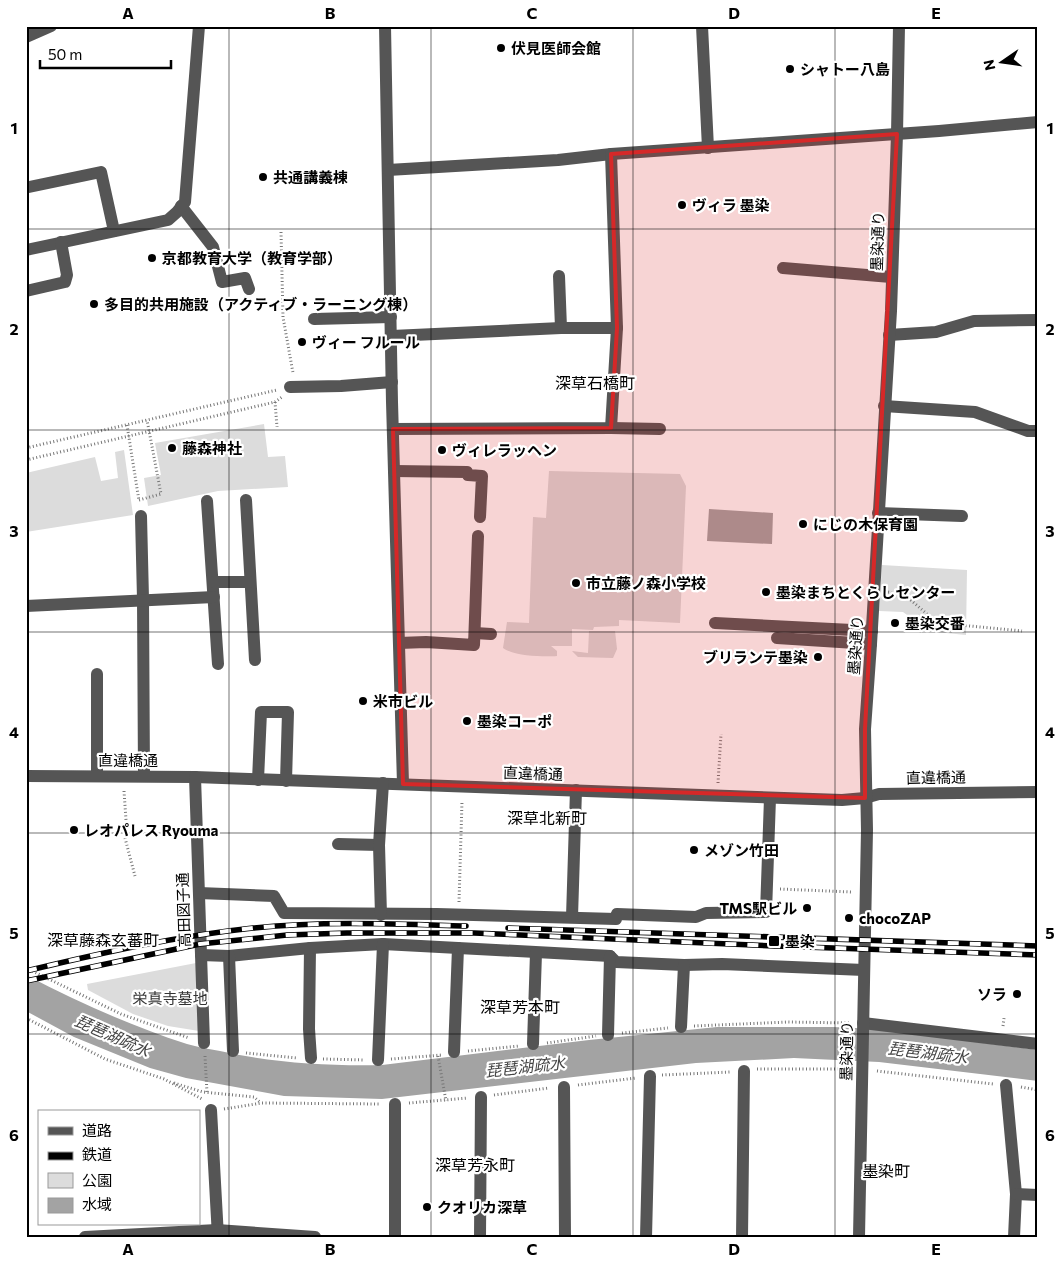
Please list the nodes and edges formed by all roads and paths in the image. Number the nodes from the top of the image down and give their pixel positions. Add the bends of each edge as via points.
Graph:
1 (51, 26) edge
2 (199, 26) edge
3 (385, 26) edge
4 (702, 26) edge
5 (899, 26) edge
6 (26, 37) edge
7 (1038, 122) edge
8 (879, 128) dead end
9 (897, 134) junction
10 (708, 148) junction
11 (611, 154) junction
12 (388, 170) junction
13 (29, 187) dead end
14 (182, 206) junction
15 (114, 231) junction
16 (281, 232) dead end
17 (61, 242) junction
18 (26, 250) edge
19 (783, 268) dead end
20 (559, 276) dead end
21 (891, 277) junction
22 (249, 289) dead end
23 (26, 291) edge
24 (391, 317) junction
25 (314, 319) dead end
26 (1038, 320) edge
27 (560, 328) junction
28 (617, 328) junction
29 (889, 335) junction
30 (392, 336) junction
31 (392, 382) junction
32 (293, 387) junction
33 (276, 402) junction
34 (884, 406) junction
35 (147, 420) junction
36 (127, 425) junction
37 (277, 427) dead end
38 (611, 428) junction
39 (660, 429) dead end
40 (393, 430) junction
41 (1038, 431) edge
42 (129, 436) junction
43 (26, 448) edge
44 (26, 460) edge
45 (394, 471) junction
46 (139, 500) junction
47 (246, 500) dead end
48 (207, 502) dead end
49 (878, 513) junction
50 (141, 516) joint
51 (962, 516) dead end
52 (480, 517) dead end
53 (478, 536) dead end
54 (213, 582) junction
55 (250, 582) junction
56 (874, 590) junction
57 (214, 597) junction
58 (143, 599) junction
59 (26, 606) edge
60 (715, 623) dead end
61 (1022, 631) dead end
62 (475, 633) junction
63 (491, 634) dead end
64 (872, 637) junction
65 (778, 638) dead end
66 (399, 643) junction
67 (255, 660) dead end
68 (218, 664) dead end
69 (97, 674) dead end
70 (721, 734) dead end
71 (26, 776) edge
72 (98, 776) junction
73 (122, 776) junction
74 (144, 776) junction
75 (195, 777) junction
76 (258, 780) junction
77 (286, 781) junction
78 (383, 783) junction
79 (402, 784) junction
80 (463, 786) junction
81 (576, 790) junction
82 (1038, 792) edge
83 (717, 796) junction
84 (770, 798) junction
85 (865, 798) junction
86 (126, 820) dead end
87 (126, 838) dead end
88 (338, 844) dead end
89 (379, 845) junction
90 (135, 876) dead end
91 (767, 889) junction
92 (866, 892) junction
93 (199, 893) junction
94 (381, 915) junction
95 (459, 915) junction
96 (572, 917) junction
97 (383, 944) junction
98 (310, 948) junction
99 (458, 948) junction
100 (536, 953) junction
101 (201, 956) junction
102 (229, 956) junction
103 (610, 956) junction
104 (684, 965) junction
105 (26, 968) edge
106 (864, 970) junction
107 (26, 1018) edge
108 (863, 1024) junction
109 (681, 1027) junction
110 (608, 1035) junction
111 (533, 1044) junction
112 (1038, 1044) edge
113 (205, 1049) junction
114 (234, 1051) dead end
115 (454, 1052) junction
116 (311, 1058) dead end
117 (378, 1060) dead end
118 (862, 1068) junction
119 (744, 1071) junction
120 (650, 1076) junction
121 (164, 1080) junction
122 (1006, 1085) junction
123 (564, 1087) junction
124 (1038, 1090) edge
125 (207, 1091) junction
126 (481, 1097) junction
127 (446, 1101) junction
128 (262, 1103) junction
129 (395, 1104) junction
130 (211, 1110) junction
131 (1016, 1194) junction
132 (1038, 1195) edge
133 (217, 1234) edge
134 (85, 1237) edge
135 (315, 1237) edge
136 (395, 1237) edge
137 (480, 1237) edge
138 (565, 1237) edge
139 (646, 1237) edge
140 (742, 1237) edge
141 (859, 1237) edge
142 (1014, 1237) edge

1 - 6 street
2 - 14 street via 185,202
3 - 12 street
4 - 10 street
5 - 9 street, 墨染通り
7 - 9 street
8 - 9 street
9 - 10 street
9 - 21 street, 墨染通り
10 - 11 street
11 - 12 street
11 - 28 street
12 - 24 street
13 - 15 street via 101,172
14 - 15 street via 168,220
14 - 22 street via 213,247 222,282 245,278
15 - 17 street
16 - 32 path via 283,317
17 - 18 street
17 - 23 street via 66,282
19 - 21 street
20 - 27 street
21 - 29 street, 墨染通り
24 - 25 street
24 - 30 street
26 - 29 street via 974,321 936,332
27 - 28 street
27 - 30 street
28 - 38 street
29 - 34 street, 墨染通り
30 - 31 street
31 - 32 street
31 - 40 street
32 - 33 path
32 - 35 path
33 - 37 path
33 - 42 path
34 - 41 street via 975,412 1028,431
34 - 49 street, 墨染通り
35 - 36 path
35 - 46 path via 161,494
36 - 42 path
36 - 43 path
38 - 39 street
38 - 40 street
40 - 45 street
42 - 44 path
42 - 46 path
45 - 52 street via 468,472 468,475 482,476
45 - 66 street
46 - 50 path
47 - 55 street
48 - 54 street
49 - 51 street
49 - 56 street, 墨染通り
50 - 58 street
53 - 62 street
54 - 55 street
54 - 57 street
55 - 67 street
56 - 61 path via 906,596 934,620
56 - 64 street, 墨染通り
57 - 58 street
57 - 68 street
58 - 59 street
58 - 74 street
60 - 64 street
62 - 63 street
62 - 66 street via 474,645
64 - 65 street
64 - 85 street, 墨染通り via 865,729
66 - 79 street
69 - 72 street
70 - 83 path
71 - 72 street, 直違橋通
72 - 73 street, 直違橋通
73 - 74 street, 直違橋通
73 - 86 path
74 - 75 street, 直違橋通
75 - 76 street, 直違橋通
75 - 93 street, 高田図子通
76 - 77 street, 直違橋通
76 - 77 street via 261,712 288,712
77 - 78 street, 直違橋通
78 - 79 street, 直違橋通
78 - 89 street
79 - 80 street, 直違橋通
80 - 81 street, 直違橋通
80 - 95 path
81 - 83 street, 直違橋通
81 - 96 street
82 - 85 street, 直違橋通 via 879,794
83 - 84 street, 直違橋通
84 - 85 street, 直違橋通
84 - 91 street
85 - 92 street, 墨染通り
87 - 90 path
88 - 89 street
89 - 94 street
91 - 92 path
91 - 96 street via 766,912 706,913 696,917 617,914 616,920
92 - 106 street, 墨染通り
93 - 94 street via 274,896 284,913
93 - 101 street, 高田図子通
94 - 95 street
95 - 96 street
97 - 98 street
97 - 99 street
97 - 117 street
98 - 102 street
98 - 116 street
99 - 100 street
99 - 115 street
100 - 103 street
100 - 111 street
101 - 102 street
101 - 113 street, 高田図子通
102 - 114 street
103 - 104 street via 616,962
103 - 110 street
104 - 106 street
104 - 109 street
105 - 113 path via 121,1014
106 - 108 street, 墨染通り
107 - 121 path via 105,1059
108 - 109 path via 788,1022
108 - 112 street via 1017,1035
108 - 118 street, 墨染通り
109 - 110 path
110 - 111 path
111 - 115 path
113 - 125 path
115 - 127 path via 438,1057
118 - 119 path
118 - 122 path
118 - 141 street, 墨染通り
119 - 120 path
119 - 140 street
120 - 123 path
120 - 139 street
121 - 125 path
121 - 130 path via 206,1101
122 - 124 path
122 - 131 street
123 - 126 path
123 - 138 street
125 - 128 path via 254,1097
126 - 127 path
126 - 137 street
127 - 129 path
128 - 129 path
128 - 130 path
129 - 136 street
130 - 133 street
131 - 132 street
131 - 142 street
133 - 134 street
133 - 135 street

